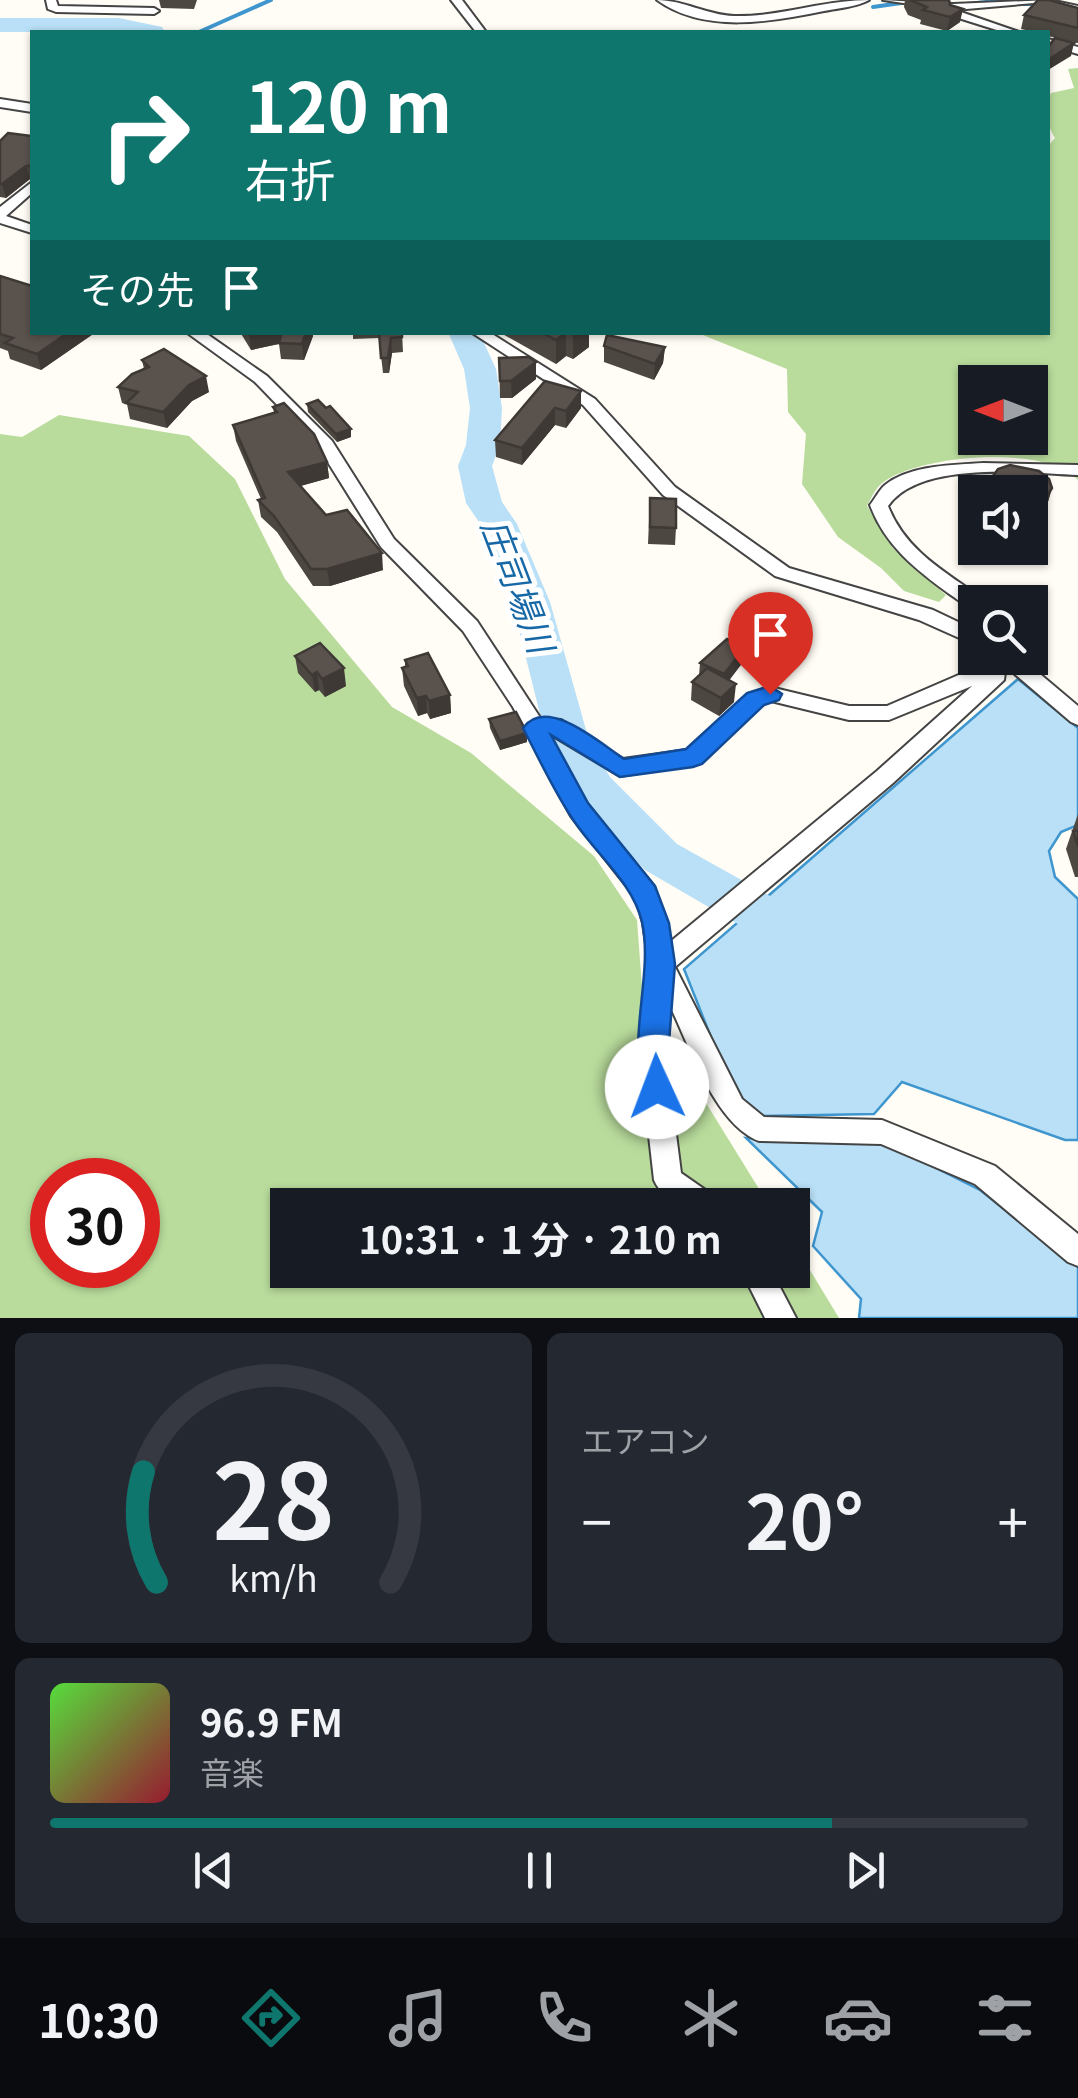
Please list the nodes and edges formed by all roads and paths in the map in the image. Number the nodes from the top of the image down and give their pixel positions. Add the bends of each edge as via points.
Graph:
1 (51, 0) edge
2 (456, 0) edge
3 (662, 0) edge
4 (864, 0) edge
5 (888, 0) edge
6 (156, 5) edge
7 (939, 7) junction
8 (1078, 9) edge
9 (149, 24) dead end
10 (479, 30) edge
11 (1007, 30) edge
12 (1050, 43) edge
13 (1078, 51) edge
14 (0, 104) edge
15 (30, 108) edge
16 (30, 188) edge
17 (0, 216) edge
18 (30, 228) edge
19 (198, 335) edge
20 (483, 335) edge
21 (1078, 470) edge
22 (958, 590) edge
23 (958, 630) edge
24 (975, 675) edge
25 (994, 675) edge
26 (1029, 675) edge
27 (1078, 717) edge
28 (535, 728) junction
29 (661, 964) junction
30 (680, 1188) edge
31 (1078, 1252) edge
32 (765, 1288) edge
33 (781, 1318) edge

1 - 6 street via 56,9
2 - 10 street
3 - 4 street via 678,10 738,20
5 - 7 street
6 - 9 street
7 - 8 street via 1034,0
7 - 11 street
12 - 13 street
14 - 15 street
16 - 17 street
17 - 18 street
19 - 28 street via 261,380 326,445 387,544 470,626
20 - 23 street via 589,402 669,491 782,572
21 - 22 street via 1006,467 917,477 892,488 879,506 884,524 902,548
24 - 28 street via 889,713 849,713 770,694 755,699 693,758 620,768 554,725
25 - 29 street via 885,777
26 - 27 street
28 - 29 street via 580,810 646,894
29 - 30 street via 653,1056 668,1180
29 - 31 street via 733,1106 759,1128 882,1132 985,1175
32 - 33 street

